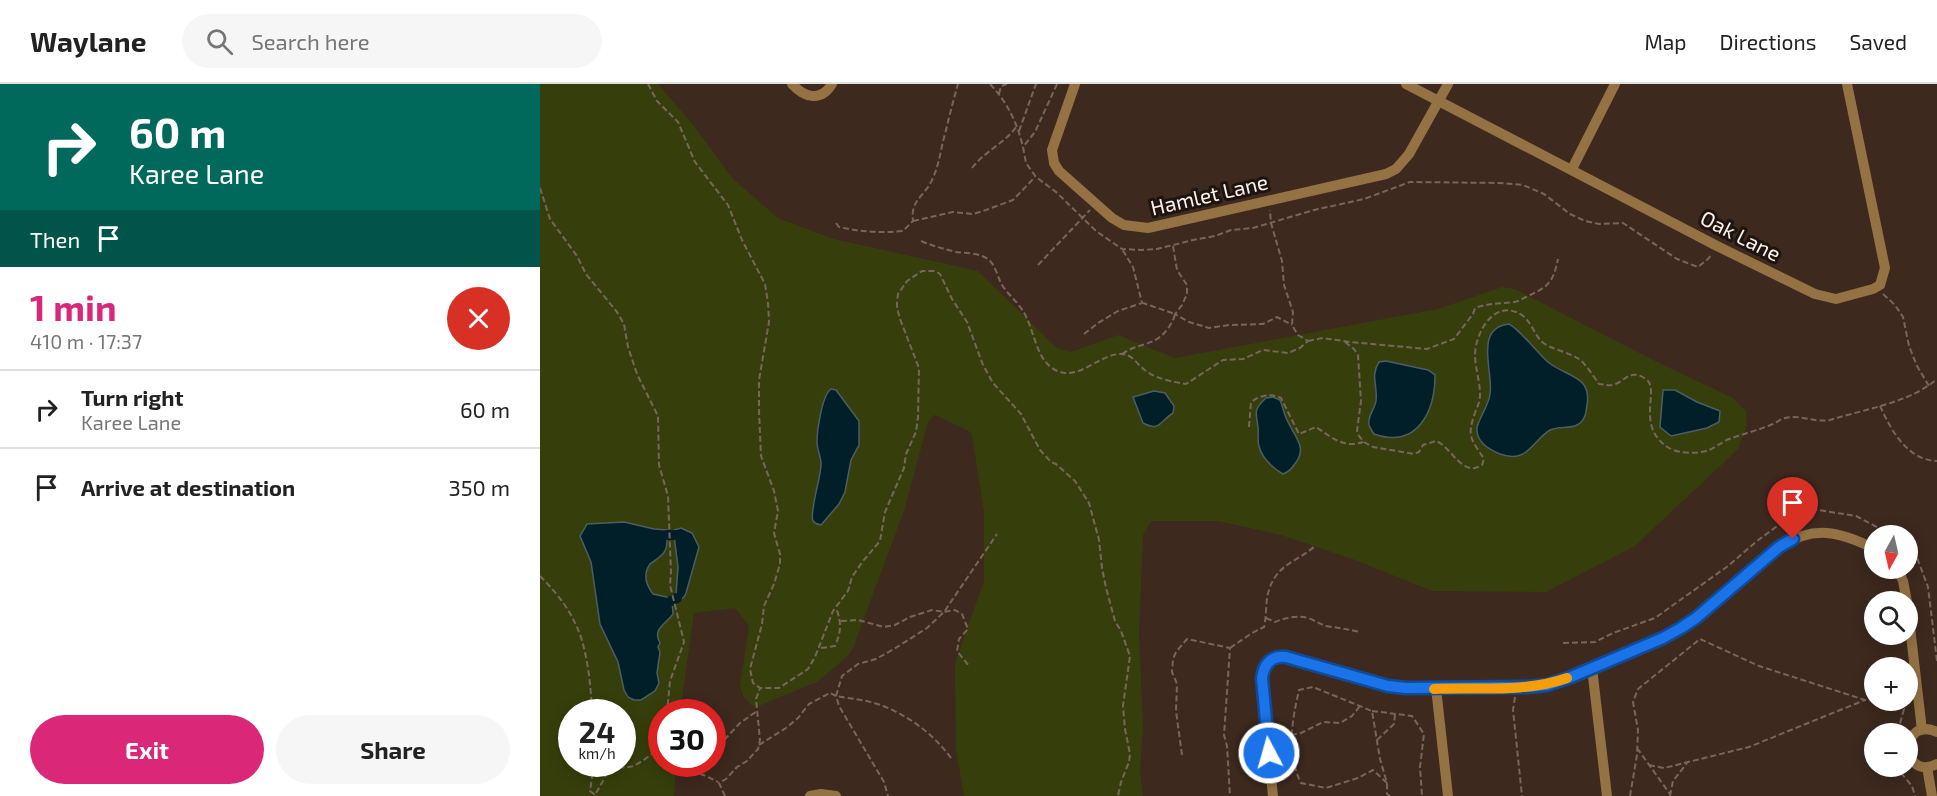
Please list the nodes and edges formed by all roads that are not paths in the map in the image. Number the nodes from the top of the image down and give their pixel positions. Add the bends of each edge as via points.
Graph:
1 (792, 84) edge
2 (832, 84) edge
3 (1075, 84) edge
4 (1406, 84) edge
5 (1448, 84) edge
6 (1615, 84) edge
7 (1847, 84) edge
8 (1439, 101) junction
9 (1572, 169) junction
10 (1864, 545) edge
11 (1912, 645) edge
12 (1592, 668) junction
13 (1437, 688) junction
14 (1922, 730) junction
15 (1937, 732) edge
16 (1932, 766) edge
17 (810, 796) edge
18 (836, 796) edge
19 (1273, 796) edge
20 (1448, 796) edge
21 (1606, 796) edge
22 (1932, 796) edge

1 - 2 street via 812,96 827,92
3 - 8 street, Hamlet Lane via 1054,143 1052,157 1059,171 1112,218 1124,225 1148,228 1386,174 1409,154
4 - 8 street, Oak Lane
5 - 8 street, Hamlet Lane
6 - 9 street
7 - 9 street, Oak Lane via 1885,268 1880,285 1873,289 1847,297 1825,297 1717,246
8 - 9 street, Oak Lane
10 - 12 street via 1819,532 1793,539 1681,628
11 - 14 street
12 - 13 street via 1547,685
12 - 21 street
13 - 19 street via 1388,686 1298,659 1273,658 1264,666 1261,685
13 - 20 street
14 - 15 street
14 - 16 street via 1910,741 1908,751 1922,767
16 - 22 street
17 - 18 street

